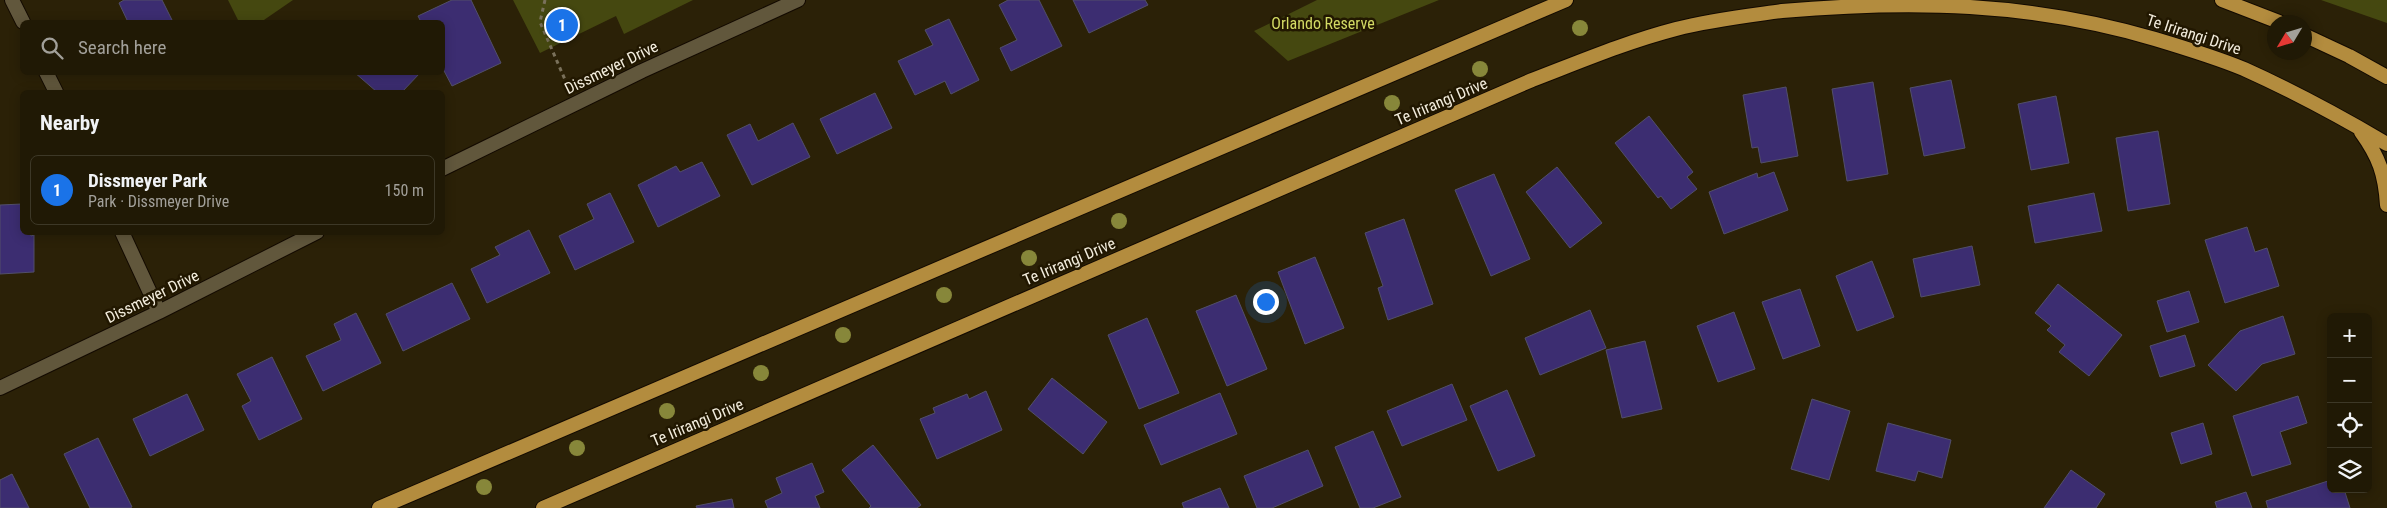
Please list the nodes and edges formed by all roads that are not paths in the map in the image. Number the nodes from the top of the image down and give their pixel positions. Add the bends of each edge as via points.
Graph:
1 (12, 0) edge
2 (798, 0) edge
3 (1566, 0) edge
4 (2222, 0) edge
5 (2267, 18) edge
6 (22, 20) edge
7 (2312, 39) edge
8 (2384, 74) edge
9 (48, 75) edge
10 (55, 90) edge
11 (2356, 126) junction
12 (2387, 144) edge
13 (445, 168) edge
14 (2387, 205) edge
15 (123, 235) edge
16 (311, 235) edge
17 (159, 312) junction
18 (0, 388) edge
19 (379, 508) edge
20 (543, 508) edge

1 - 6 street
2 - 13 street, Dissmeyer Drive
3 - 19 main road
4 - 5 main road
7 - 8 main road
9 - 10 street
11 - 12 main road, Te Irirangi Drive
11 - 14 main road via 2381,167 2386,181
11 - 20 main road, Te Irirangi Drive via 2244,69 2101,23 2004,7 1936,1 1833,4 1727,18 1676,29 1532,80
15 - 17 street
16 - 17 street, Dissmeyer Drive
17 - 18 street, Dissmeyer Drive

